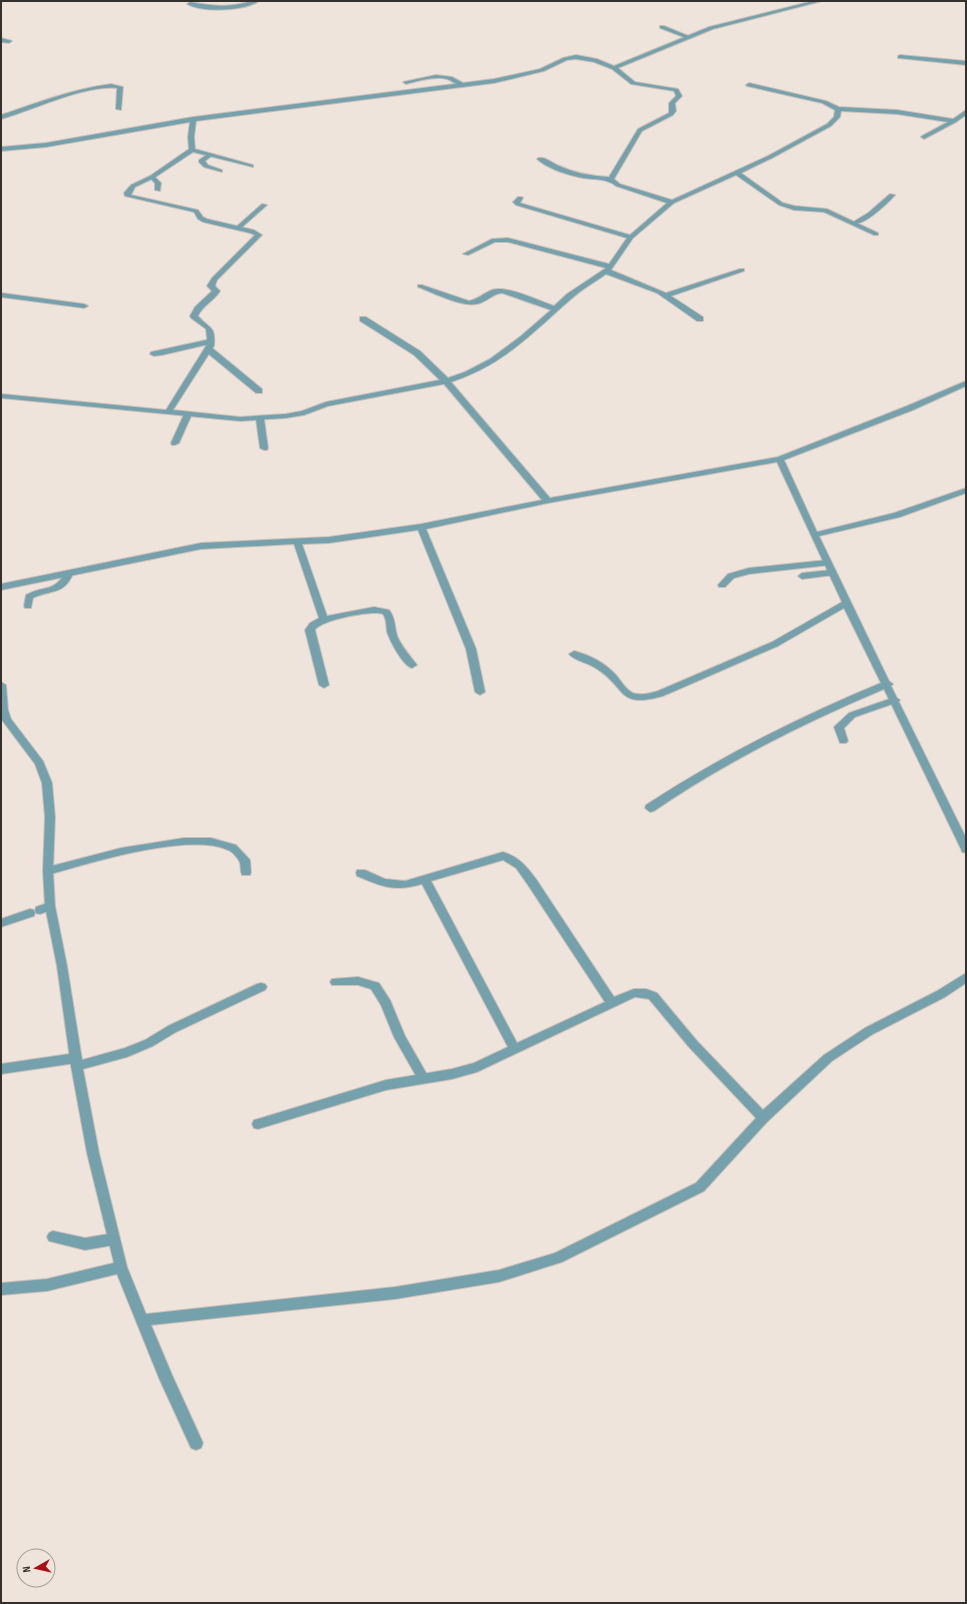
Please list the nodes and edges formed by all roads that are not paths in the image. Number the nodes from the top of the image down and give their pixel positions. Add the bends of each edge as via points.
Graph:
1 (256, 1) edge
2 (819, 1) edge
3 (190, 4) dead end
4 (662, 27) dead end
5 (688, 37) junction
6 (1, 40) edge
7 (9, 41) dead end
8 (900, 57) dead end
9 (966, 63) edge
10 (614, 68) junction
11 (406, 82) dead end
12 (464, 85) junction
13 (749, 85) dead end
14 (119, 109) dead end
15 (838, 109) junction
16 (966, 112) edge
17 (1, 117) edge
18 (193, 119) junction
19 (954, 121) junction
20 (924, 137) dead end
21 (1, 149) edge
22 (192, 150) junction
23 (210, 155) junction
24 (540, 160) dead end
25 (251, 166) dead end
26 (220, 171) dead end
27 (736, 172) junction
28 (152, 177) junction
29 (611, 179) junction
30 (158, 190) dead end
31 (892, 195) dead end
32 (520, 198) dead end
33 (672, 202) junction
34 (264, 205) dead end
35 (855, 223) junction
36 (238, 228) junction
37 (876, 234) dead end
38 (631, 237) junction
39 (466, 254) dead end
40 (608, 269) junction
41 (742, 270) dead end
42 (420, 286) dead end
43 (1, 295) edge
44 (665, 296) junction
45 (84, 306) dead end
46 (555, 309) junction
47 (700, 318) dead end
48 (363, 319) dead end
49 (211, 341) junction
50 (208, 349) junction
51 (154, 354) dead end
52 (446, 381) junction
53 (966, 383) edge
54 (259, 391) dead end
55 (1, 396) edge
56 (168, 412) junction
57 (188, 414) junction
58 (260, 419) junction
59 (175, 443) dead end
60 (264, 448) dead end
61 (780, 459) junction
62 (966, 490) edge
63 (548, 501) junction
64 (421, 527) junction
65 (814, 536) junction
66 (297, 541) junction
67 (827, 563) junction
68 (831, 572) junction
69 (69, 574) junction
70 (802, 576) dead end
71 (722, 584) dead end
72 (1, 587) edge
73 (846, 603) junction
74 (28, 606) dead end
75 (324, 619) junction
76 (574, 654) dead end
77 (412, 665) dead end
78 (888, 684) junction
79 (1, 685) edge
80 (324, 685) dead end
81 (480, 692) dead end
82 (895, 700) junction
83 (4, 720) edge
84 (843, 741) dead end
85 (650, 808) dead end
86 (966, 849) edge
87 (48, 871) junction
88 (246, 872) dead end
89 (361, 873) dead end
90 (425, 880) junction
91 (40, 910) junction
92 (1, 923) edge
93 (966, 977) edge
94 (336, 982) dead end
95 (260, 987) dead end
96 (611, 1002) junction
97 (515, 1049) junction
98 (76, 1062) junction
99 (1, 1069) edge
100 (423, 1078) junction
101 (763, 1118) junction
102 (258, 1124) dead end
103 (53, 1237) dead end
104 (114, 1239) junction
105 (121, 1267) junction
106 (1, 1289) edge
107 (143, 1320) junction
108 (196, 1443) dead end

1 - 3 street via 228,8
2 - 5 street via 711,28
4 - 5 street
5 - 10 street
6 - 7 street
8 - 9 street
10 - 12 street via 595,60 576,57 524,75
10 - 29 street via 633,83 676,90 679,96 672,103 671,114 640,130
11 - 12 street via 437,76 453,78
12 - 18 street
13 - 15 street via 824,102
14 - 17 street via 120,87 113,85 85,90
15 - 19 street via 897,112
15 - 27 street via 837,117 829,125
16 - 19 street
18 - 21 street via 124,129 66,142
18 - 22 street
19 - 20 street
22 - 23 street
22 - 28 street
23 - 25 street
23 - 26 street via 201,161 206,166
24 - 29 street via 571,174
27 - 33 street
27 - 35 street via 781,204 794,208 825,210
28 - 30 street via 158,183
28 - 36 street via 133,186 127,193 128,196 196,211 205,221
29 - 33 street via 618,184
31 - 35 street
32 - 38 street via 516,202 518,204
33 - 38 street
34 - 36 street
35 - 37 street
36 - 49 street via 259,235 214,279 211,286 216,291 195,311 196,319 209,329
38 - 40 street
39 - 40 street via 494,240 508,240
40 - 44 street
40 - 46 street
41 - 44 street
42 - 46 street via 469,303 479,301 493,292 503,291
43 - 45 street
44 - 47 street
46 - 52 street via 524,338 493,361 468,374
48 - 52 street via 417,352
49 - 50 street
49 - 51 street via 196,342 170,353
50 - 54 street
50 - 56 street
52 - 58 street via 326,404 304,413
52 - 63 street
53 - 61 street
55 - 56 street
56 - 57 street
57 - 58 street
57 - 59 street
58 - 60 street
61 - 63 street
61 - 65 street
62 - 65 street via 897,515
63 - 64 street
64 - 66 street via 329,540
64 - 81 street via 471,649
65 - 67 street
66 - 69 street via 201,546
66 - 75 street
67 - 68 street
67 - 71 street via 749,571 731,576
68 - 70 street
68 - 73 street
69 - 72 street
69 - 74 street via 66,583 59,589 29,597
73 - 76 street via 774,644 660,694 643,698 624,692 604,669
73 - 78 street
75 - 77 street via 382,610 389,616 392,634 400,650
75 - 80 street via 313,625 310,630
78 - 82 street
78 - 85 street via 820,712 678,789
79 - 83 street
82 - 84 street via 852,714 839,727
82 - 86 street
83 - 87 street via 40,763 48,783
87 - 88 street via 142,846 200,841 230,846 245,860
87 - 91 street
89 - 90 street via 384,883 398,885
90 - 96 street via 503,856 518,863
90 - 97 street
91 - 92 street
91 - 98 street via 62,966
93 - 101 street via 941,994 869,1030 828,1058
94 - 100 street via 358,981 375,986
95 - 98 street via 127,1052
96 - 97 street
96 - 101 street via 634,993 646,992 653,996 693,1044
97 - 100 street via 477,1067
98 - 99 street
98 - 104 street via 93,1153
100 - 102 street via 379,1087
101 - 107 street via 700,1187 558,1258 499,1276 395,1293
103 - 104 street via 85,1244
104 - 105 street
105 - 106 street via 62,1282
105 - 107 street
107 - 108 street

